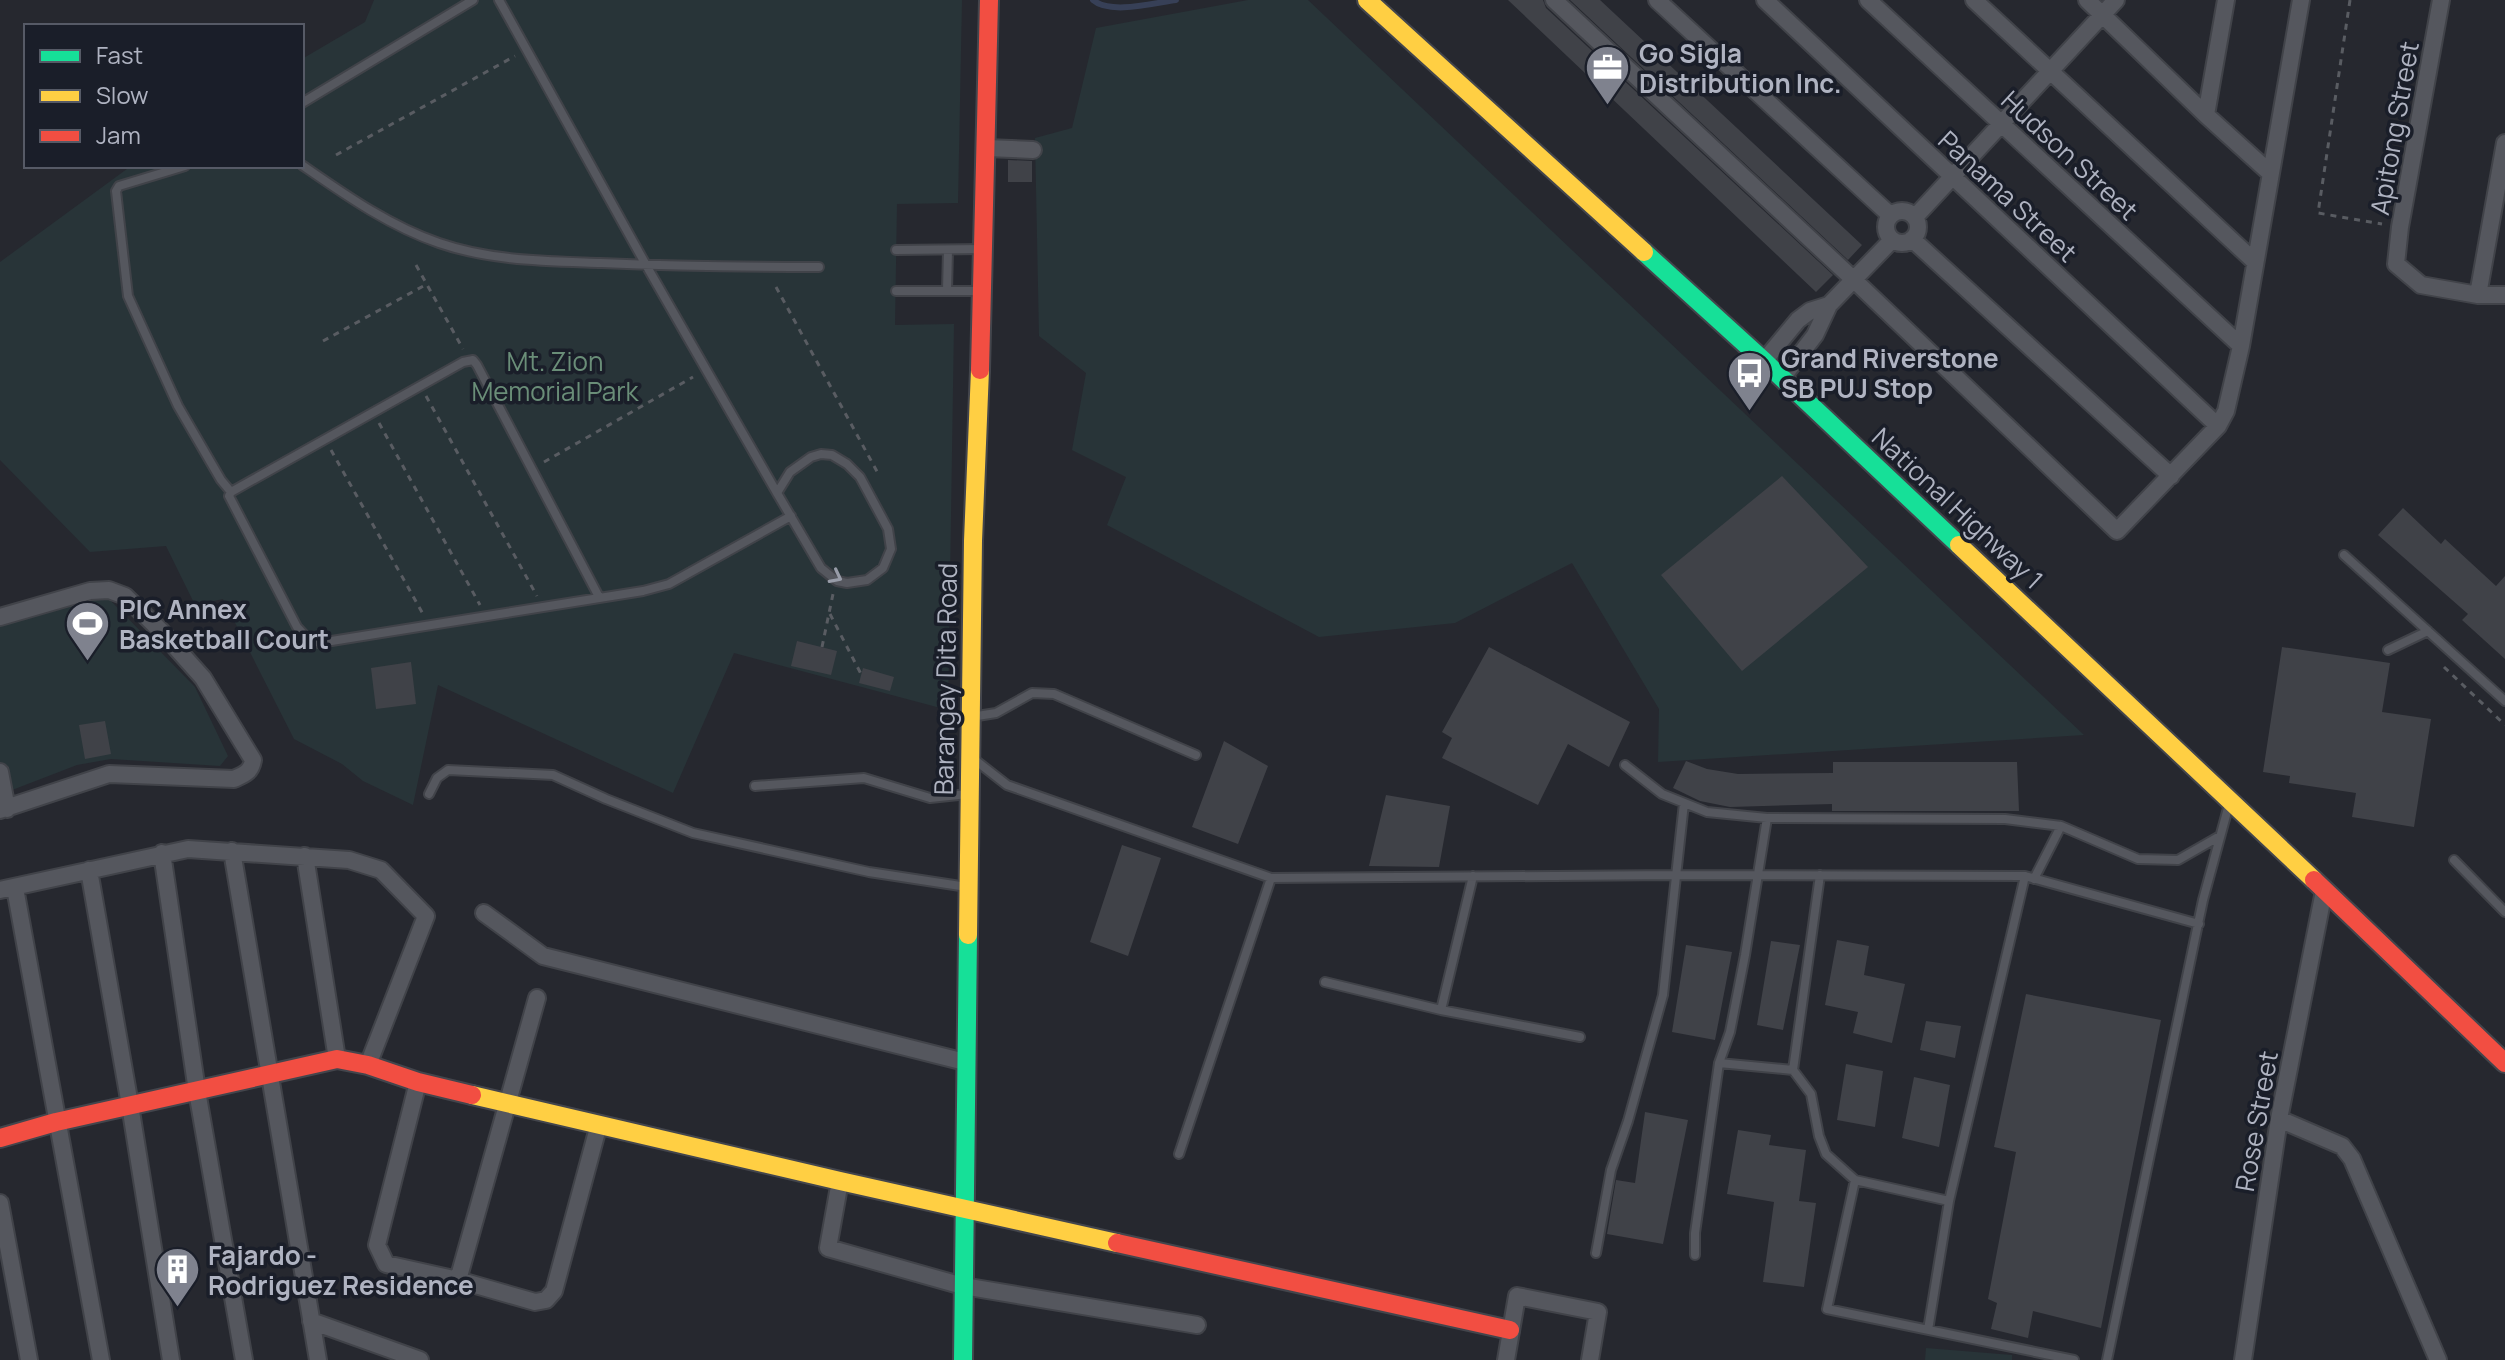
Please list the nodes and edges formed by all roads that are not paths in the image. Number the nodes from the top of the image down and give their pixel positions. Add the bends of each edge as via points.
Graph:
1 (473, 0) edge
2 (499, 0) edge
3 (989, 0) edge
4 (1367, 0) edge
5 (1554, 0) edge
6 (1657, 0) edge
7 (1765, 0) edge
8 (1868, 0) edge
9 (1974, 0) edge
10 (2087, 0) edge
11 (2116, 0) edge
12 (2226, 0) edge
13 (2301, 0) edge
14 (2441, 0) edge
15 (2103, 14) junction
16 (2050, 71) junction
17 (304, 102) edge
18 (2206, 115) junction
19 (2001, 123) junction
20 (2505, 143) edge
21 (986, 148) junction
22 (1033, 150) dead end
23 (304, 166) edge
24 (178, 168) edge
25 (2269, 172) junction
26 (1954, 177) junction
27 (1890, 215) junction
28 (1915, 217) junction
29 (1912, 239) junction
30 (1892, 240) junction
31 (984, 249) junction
32 (896, 250) dead end
33 (948, 250) junction
34 (2255, 262) junction
35 (646, 265) junction
36 (819, 267) dead end
37 (1853, 279) junction
38 (896, 291) dead end
39 (947, 291) junction
40 (984, 291) junction
41 (2478, 295) junction
42 (2505, 295) edge
43 (1829, 305) junction
44 (2241, 346) junction
45 (1764, 361) junction
46 (1782, 378) junction
47 (2218, 426) junction
48 (2171, 476) junction
49 (231, 492) junction
50 (777, 493) junction
51 (791, 516) junction
52 (2344, 555) dead end
53 (599, 597) junction
54 (0, 617) edge
55 (2428, 631) junction
56 (2388, 650) dead end
57 (2505, 701) edge
58 (970, 718) junction
59 (1196, 755) dead end
60 (969, 756) junction
61 (1625, 765) dead end
62 (0, 772) edge
63 (755, 786) dead end
64 (429, 794) dead end
65 (969, 794) junction
66 (2230, 800) junction
67 (1684, 803) junction
68 (3, 810) edge
69 (1767, 818) junction
70 (2061, 826) junction
71 (2220, 836) junction
72 (232, 851) junction
73 (162, 853) junction
74 (305, 856) junction
75 (2454, 860) dead end
76 (89, 870) junction
77 (1676, 875) junction
78 (1757, 875) junction
79 (1820, 875) junction
80 (1473, 876) junction
81 (2030, 877) junction
82 (1271, 878) junction
83 (968, 888) junction
84 (8, 889) edge
85 (2324, 891) junction
86 (2505, 912) edge
87 (484, 913) dead end
88 (2199, 924) junction
89 (1325, 982) dead end
90 (537, 998) dead end
91 (1441, 1010) junction
92 (1580, 1037) dead end
93 (337, 1059) junction
94 (965, 1062) junction
95 (1719, 1063) junction
96 (2505, 1063) edge
97 (368, 1065) junction
98 (1793, 1070) junction
99 (269, 1074) junction
100 (418, 1082) junction
101 (197, 1091) junction
102 (507, 1101) junction
103 (130, 1105) junction
104 (2279, 1119) junction
105 (56, 1122) junction
106 (599, 1124) junction
107 (0, 1138) edge
108 (1179, 1154) dead end
109 (1855, 1180) junction
110 (840, 1181) junction
111 (1949, 1201) junction
112 (0, 1203) edge
113 (965, 1208) junction
114 (1596, 1253) dead end
115 (1695, 1255) dead end
116 (458, 1280) junction
117 (963, 1286) junction
118 (311, 1321) junction
119 (1197, 1325) dead end
120 (1510, 1330) junction
121 (1928, 1330) junction
122 (399, 1356) edge
123 (29, 1360) edge
124 (101, 1360) edge
125 (171, 1360) edge
126 (244, 1360) edge
127 (318, 1360) edge
128 (420, 1360) edge
129 (963, 1360) edge
130 (1506, 1360) edge
131 (1590, 1360) edge
132 (2074, 1360) edge
133 (2107, 1360) edge
134 (2243, 1360) edge
135 (2438, 1360) edge

1 - 17 lane
2 - 35 lane
3 - 21 main road, Barangay Dita Road
4 - 45 main road, National Highway 1
5 - 37 street
6 - 27 street
7 - 26 street, Panama Street
8 - 19 street, Hudson Street
9 - 16 street
10 - 15 street
11 - 15 street
12 - 18 street
13 - 25 street
14 - 41 street, Apitong Street via 2396,264 2421,285
15 - 16 street
15 - 18 street
16 - 19 street
16 - 34 street
18 - 25 street
19 - 26 street
19 - 44 street, Hudson Street
20 - 41 street
21 - 22 street
21 - 31 main road, Barangay Dita Road
23 - 35 lane via 341,193 440,244 524,260
24 - 49 lane via 116,191 128,296 178,406
25 - 34 street
26 - 28 street
26 - 47 street, Panama Street
27 - 28 street via 1908,211
27 - 30 street via 1885,223
28 - 29 street via 1917,233
29 - 30 street
29 - 48 street
30 - 37 street
31 - 33 lane
31 - 40 main road, Barangay Dita Road
32 - 33 lane
33 - 39 lane
34 - 44 street
35 - 36 lane
35 - 50 lane
37 - 43 street
37 - 48 street via 2117,531
38 - 39 lane
39 - 40 lane
40 - 58 main road, Barangay Dita Road
41 - 42 street
43 - 45 street via 1798,320
43 - 46 street via 1815,335
44 - 47 street
45 - 46 main road, National Highway 1
46 - 66 main road, National Highway 1
47 - 48 street
49 - 53 lane via 230,500 297,627 319,643
49 - 53 lane via 473,360
50 - 51 lane
51 -> 50 lane via 821,568 837,581 867,580 888,559 888,529 860,477 840,459 811,457 790,472
51 - 53 lane via 669,584
52 - 55 lane
54 - 68 street via 90,591 125,596 203,678 253,760 248,773 234,779 109,774
55 - 56 lane
55 - 57 lane
58 - 59 lane via 996,713 1032,693 1054,694
58 - 60 main road, Barangay Dita Road
60 - 65 main road, Barangay Dita Road
60 - 82 lane via 1007,785
61 - 67 lane via 1662,794
62 - 68 street
63 - 65 lane via 864,778 930,798
64 - 83 lane via 448,770 553,775 693,833
65 - 83 main road, Barangay Dita Road
66 - 71 lane
66 - 85 main road, National Highway 1
67 - 69 lane via 1707,812
67 - 77 lane
69 - 70 lane via 2005,819
69 - 78 lane
70 - 71 lane via 2138,859 2178,860
70 - 81 lane
71 - 88 lane
72 - 73 street
72 - 74 street
72 - 99 street
73 - 76 street
73 - 101 street
74 - 93 street
74 - 97 street via 349,860 381,870 426,916
75 - 86 lane
76 - 84 street
76 - 103 street
77 - 78 lane
77 - 80 lane
77 - 114 lane via 1663,995 1611,1170
78 - 79 lane
78 - 95 lane via 1730,1032
79 - 81 lane
79 - 98 lane
80 - 82 lane
80 - 91 lane
81 - 88 lane
81 - 111 lane
82 - 108 lane
83 - 94 main road, Barangay Dita Road
84 - 105 street
85 - 96 main road, National Highway 1
85 - 104 street, Rose Street
87 - 94 street via 543,956
88 - 133 lane
89 - 91 lane
90 - 102 street
91 - 92 lane
93 - 97 main road
93 - 99 main road
94 - 113 main road, Barangay Dita Road
95 - 98 lane
95 - 115 lane
97 - 100 main road
98 - 109 lane via 1811,1094 1826,1154
99 - 101 main road
99 - 118 street
100 - 102 main road
100 - 116 street via 377,1245 386,1264
101 - 103 main road
101 - 126 street
102 - 106 main road
102 - 116 street
103 - 105 main road
103 - 125 street
104 - 134 street, Rose Street
104 - 135 street via 2342,1146 2352,1159
105 - 107 main road
105 - 124 street
106 - 110 main road
106 - 116 street via 554,1291 546,1300 535,1302
109 - 111 lane
109 - 121 lane via 1827,1309
110 - 113 main road
110 - 117 street via 828,1248
111 - 121 lane
112 - 123 street
113 - 117 main road, Barangay Dita Road
113 - 120 main road
117 - 119 street
117 - 129 main road, Barangay Dita Road
118 - 122 street
118 - 127 street
120 - 130 street
120 - 131 street via 1517,1296 1598,1312
121 - 132 lane
122 - 128 street

